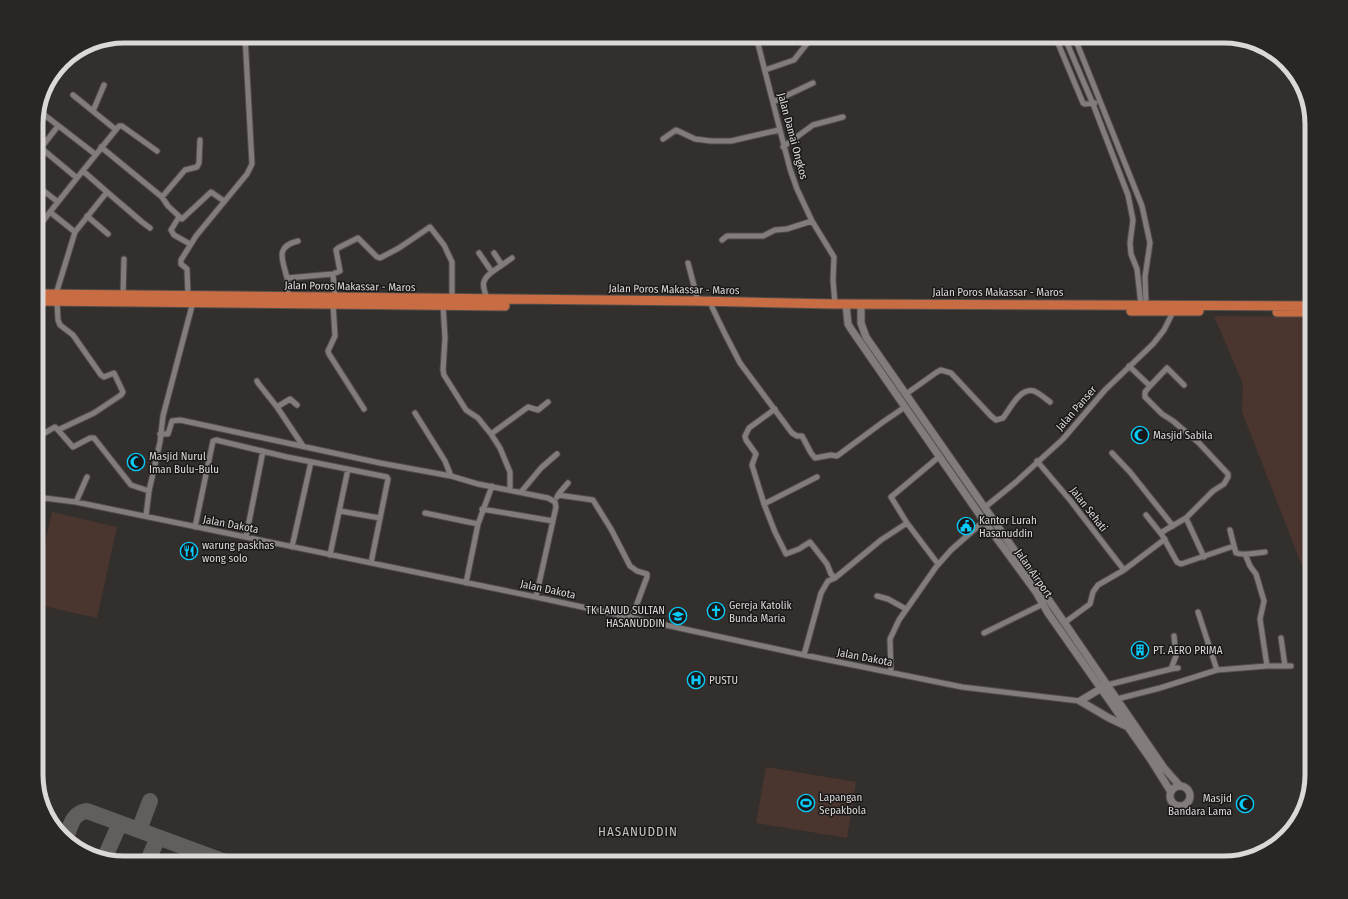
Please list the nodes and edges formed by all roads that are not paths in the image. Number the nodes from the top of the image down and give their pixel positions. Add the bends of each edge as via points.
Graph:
1 (246, 43) edge
2 (758, 43) edge
3 (807, 43) edge
4 (1058, 43) edge
5 (1067, 43) edge
6 (1077, 43) edge
7 (766, 70) junction
8 (813, 83) dead end
9 (104, 85) dead end
10 (74, 95) dead end
11 (1100, 101) junction
12 (773, 102) junction
13 (1093, 104) junction
14 (93, 111) junction
15 (44, 115) edge
16 (843, 117) dead end
17 (58, 126) junction
18 (115, 129) junction
19 (779, 130) junction
20 (663, 139) dead end
21 (200, 140) dead end
22 (43, 142) edge
23 (101, 147) junction
24 (783, 147) junction
25 (157, 150) dead end
26 (43, 151) edge
27 (96, 154) junction
28 (83, 171) junction
29 (77, 178) junction
30 (43, 190) edge
31 (107, 192) junction
32 (162, 197) junction
33 (224, 201) junction
34 (58, 202) junction
35 (50, 212) junction
36 (87, 216) junction
37 (179, 217) junction
38 (43, 221) edge
39 (812, 221) junction
40 (150, 228) dead end
41 (75, 232) junction
42 (108, 234) dead end
43 (722, 240) dead end
44 (298, 241) dead end
45 (190, 244) junction
46 (479, 253) dead end
47 (494, 253) dead end
48 (512, 258) dead end
49 (124, 259) dead end
50 (688, 264) dead end
51 (502, 265) junction
52 (492, 272) junction
53 (333, 274) junction
54 (287, 278) junction
55 (43, 295) edge
56 (123, 295) junction
57 (288, 297) junction
58 (56, 298) junction
59 (190, 299) junction
60 (452, 299) junction
61 (487, 299) junction
62 (43, 300) edge
63 (334, 301) junction
64 (698, 301) junction
65 (468, 302) junction
66 (835, 304) junction
67 (443, 305) junction
68 (1143, 305) junction
69 (1305, 306) edge
70 (712, 307) junction
71 (846, 307) junction
72 (861, 307) junction
73 (1173, 312) junction
74 (1305, 312) edge
75 (876, 358) junction
76 (1128, 366) junction
77 (257, 381) dead end
78 (1184, 385) dead end
79 (1150, 386) junction
80 (906, 394) junction
81 (548, 402) dead end
82 (1050, 402) dead end
83 (297, 405) dead end
84 (276, 407) junction
85 (905, 407) junction
86 (364, 409) dead end
87 (775, 409) junction
88 (415, 413) dead end
89 (58, 430) junction
90 (43, 434) edge
91 (160, 434) junction
92 (491, 434) junction
93 (302, 446) junction
94 (263, 451) junction
95 (1112, 453) dead end
96 (557, 454) dead end
97 (940, 456) junction
98 (1037, 461) junction
99 (310, 462) junction
100 (348, 469) junction
101 (450, 476) junction
102 (87, 477) dead end
103 (817, 477) dead end
104 (568, 483) dead end
105 (492, 486) junction
106 (510, 489) junction
107 (150, 491) junction
108 (521, 492) junction
109 (558, 495) junction
110 (43, 498) edge
111 (974, 499) junction
112 (76, 502) junction
113 (555, 502) junction
114 (764, 504) junction
115 (984, 508) junction
116 (482, 509) junction
117 (340, 511) junction
118 (425, 513) dead end
119 (1146, 515) dead end
120 (146, 516) junction
121 (380, 518) junction
122 (1186, 518) junction
123 (553, 521) junction
124 (984, 521) junction
125 (907, 523) junction
126 (478, 524) junction
127 (1173, 526) junction
128 (195, 527) junction
129 (1230, 530) dead end
130 (246, 537) junction
131 (1164, 537) junction
132 (292, 546) junction
133 (1234, 546) junction
134 (1265, 552) dead end
135 (1246, 554) junction
136 (330, 555) junction
137 (1204, 557) junction
138 (371, 563) junction
139 (938, 564) junction
140 (1124, 570) junction
141 (835, 578) junction
142 (466, 583) junction
143 (1039, 591) junction
144 (877, 596) dead end
145 (536, 597) junction
146 (1043, 604) junction
147 (906, 609) junction
148 (1198, 612) dead end
149 (632, 617) junction
150 (1064, 622) junction
151 (984, 633) dead end
152 (1174, 636) dead end
153 (1281, 638) dead end
154 (804, 655) junction
155 (1267, 666) junction
156 (1284, 666) junction
157 (1291, 666) dead end
158 (1178, 668) dead end
159 (1171, 669) junction
160 (1217, 670) junction
161 (892, 672) junction
162 (1104, 687) junction
163 (1117, 699) junction
164 (1080, 701) junction
165 (1126, 726) junction
166 (1137, 728) junction
167 (1180, 786) junction
168 (1171, 792) junction

1 - 33 street via 252,164 247,174
2 - 7 street, Jalan Damai Ongkos
3 - 7 street via 794,60
4 - 13 street via 1083,103
5 - 13 street
6 - 11 street
7 - 12 street, Jalan Damai Ongkos
8 - 12 street
9 - 14 street
10 - 14 street
11 - 13 street
11 - 68 street via 1142,206 1150,243
12 - 19 street, Jalan Damai Ongkos
13 - 68 street via 1132,209 1131,254 1137,269
14 - 18 street
15 - 17 street
16 - 24 street via 813,125
17 - 22 street
17 - 27 street
18 - 23 street
18 - 25 street via 122,126
19 - 20 street via 731,141 695,139 676,130
19 - 24 street, Jalan Damai Ongkos
21 - 32 street via 197,167 185,170
23 - 27 street
23 - 32 street
24 - 39 street, Jalan Damai Ongkos via 797,189
26 - 29 street
27 - 28 street
28 - 29 street
28 - 31 street
29 - 34 street
30 - 34 street
31 - 36 street
31 - 40 street
32 - 37 street
33 - 37 street via 211,192 182,219
33 - 45 street
34 - 35 street
35 - 38 street
35 - 41 street
36 - 41 street
36 - 42 street
37 - 45 street via 170,230
39 - 43 street via 775,230 762,236 727,236
39 - 66 street, Jalan Damai Ongkos via 834,257
41 - 58 street
44 - 54 street via 287,245 283,250 281,259
45 - 59 street via 180,262 187,269
46 - 52 street
47 - 51 street
48 - 51 street
49 - 56 street
50 - 64 street
51 - 52 street
52 - 61 street via 484,281
53 - 54 street
53 - 60 street via 340,271 336,250 358,238 380,258 430,227 444,245 452,262
53 - 63 street
54 - 57 street
55 - 58 highway, Jalan Poros Makassar - Maros
56 - 58 highway, Jalan Poros Makassar - Maros
56 - 59 highway, Jalan Poros Makassar - Maros
57 - 59 highway, Jalan Poros Makassar - Maros
57 - 63 highway, Jalan Poros Makassar - Maros
58 - 59 highway, Jalan Poros Makassar - Maros
58 - 62 highway, Jalan Poros Makassar - Maros
58 - 89 street via 60,325 73,335 101,375 114,372 123,392 99,410
59 - 63 highway, Jalan Poros Makassar - Maros
59 - 91 street
60 - 63 highway, Jalan Poros Makassar - Maros
60 - 65 highway, Jalan Poros Makassar - Maros
61 - 64 highway, Jalan Poros Makassar - Maros
61 - 65 highway, Jalan Poros Makassar - Maros
63 - 67 highway, Jalan Poros Makassar - Maros
63 - 86 street via 335,336 328,351
64 - 66 highway, Jalan Poros Makassar - Maros
65 - 67 highway, Jalan Poros Makassar - Maros
65 - 70 highway, Jalan Poros Makassar - Maros
66 - 71 highway, Jalan Poros Makassar - Maros
67 - 92 street via 444,375 466,410 478,418
68 - 69 highway, Jalan Poros Makassar - Maros
68 - 72 highway, Jalan Poros Makassar - Maros
70 - 71 highway, Jalan Poros Makassar - Maros
70 - 87 street via 740,362
71 - 72 highway, Jalan Poros Makassar - Maros
71 - 75 street, Jalan Airport via 848,324
72 - 73 highway, Jalan Poros Makassar - Maros
72 - 75 street, Jalan Airport via 862,329
73 - 74 highway, Jalan Poros Makassar - Maros
73 - 76 street, Jalan Panser via 1160,336
75 - 80 street, Jalan Airport
75 - 85 street, Jalan Airport
76 - 79 street
76 - 98 street, Jalan Panser via 1063,439
77 - 84 street
78 - 79 street via 1167,368
79 - 122 street via 1145,392 1145,397 1199,443 1228,474 1224,484
80 - 82 street via 941,370 951,373 996,420 1003,418 1023,392 1035,392
80 - 111 street, Jalan Airport
81 - 92 street via 538,410 528,407
83 - 84 street via 290,399
84 - 93 street
85 - 87 street via 837,456 819,458 815,458 811,453 802,436 792,433
85 - 97 street, Jalan Airport
87 - 114 street via 749,428 745,436 756,454 752,465
88 - 101 street via 445,461
89 - 90 street via 55,427
89 - 107 street via 73,447 94,438 131,485
91 - 93 street via 168,434 172,421 180,420
91 - 107 street
92 - 106 street via 508,466
93 - 101 street
94 - 99 street
94 - 128 street via 213,441
94 - 130 street
95 - 127 street
96 - 108 street
97 - 111 street, Jalan Airport
97 - 125 street via 891,497
98 - 115 street, Jalan Panser
98 - 140 street, Jalan Sehati
99 - 100 street
99 - 132 street
100 - 117 street
100 - 121 street via 388,478
101 - 105 street
102 - 112 street
103 - 114 street
104 - 109 street
105 - 106 street
105 - 116 street
106 - 108 street
107 - 120 street
108 - 113 street
109 - 113 street
109 - 149 street via 593,500 630,566 637,572 646,574
110 - 112 street, Jalan Dakota
111 - 115 street, Jalan Airport
111 - 124 street, Jalan Airport
112 - 120 street, Jalan Dakota
113 - 123 street
114 - 141 street via 786,554 810,542
115 - 143 street, Jalan Airport
116 - 123 street
116 - 126 street
117 - 121 street
117 - 136 street
118 - 126 street
119 - 131 street
120 - 128 street, Jalan Dakota
121 - 138 street
122 - 127 street
122 - 137 street
123 - 145 street
124 - 139 street
124 - 143 street, Jalan Airport
125 - 139 street
125 - 141 street via 881,540
126 - 142 street
127 - 131 street via 1163,531
128 - 130 street, Jalan Dakota
129 - 133 street
130 - 132 street, Jalan Dakota
131 - 137 street via 1179,563
131 - 140 street
132 - 136 street, Jalan Dakota
133 - 135 street via 1236,553
133 - 137 street
134 - 135 street
135 - 155 street via 1256,574 1264,601 1260,619
136 - 138 street, Jalan Dakota
138 - 142 street, Jalan Dakota
139 - 147 street
140 - 150 street via 1095,588 1090,604
141 - 154 street via 828,581 821,593
142 - 145 street, Jalan Dakota
143 - 146 street, Jalan Airport
143 - 150 street, Jalan Airport
144 - 147 street
145 - 149 street, Jalan Dakota
146 - 151 street
146 - 162 street, Jalan Airport
147 - 161 street via 890,639
148 - 160 street
149 - 154 street, Jalan Dakota
150 - 162 street, Jalan Airport
152 - 159 street via 1176,656
153 - 156 street
154 - 161 street, Jalan Dakota
155 - 156 street
155 - 160 street
156 - 157 street
158 - 159 street
159 - 162 street
160 - 163 street
161 - 164 street, Jalan Dakota via 962,686
162 - 163 street, Jalan Airport
162 - 164 street
162 - 165 street, Jalan Airport
163 - 166 street, Jalan Airport
164 - 165 street
165 - 166 street
165 - 168 street, Jalan Airport
166 - 167 street, Jalan Airport via 1164,768
167 - 168 street
167 - 168 street via 1189,792 1187,803 1181,806 1174,804

